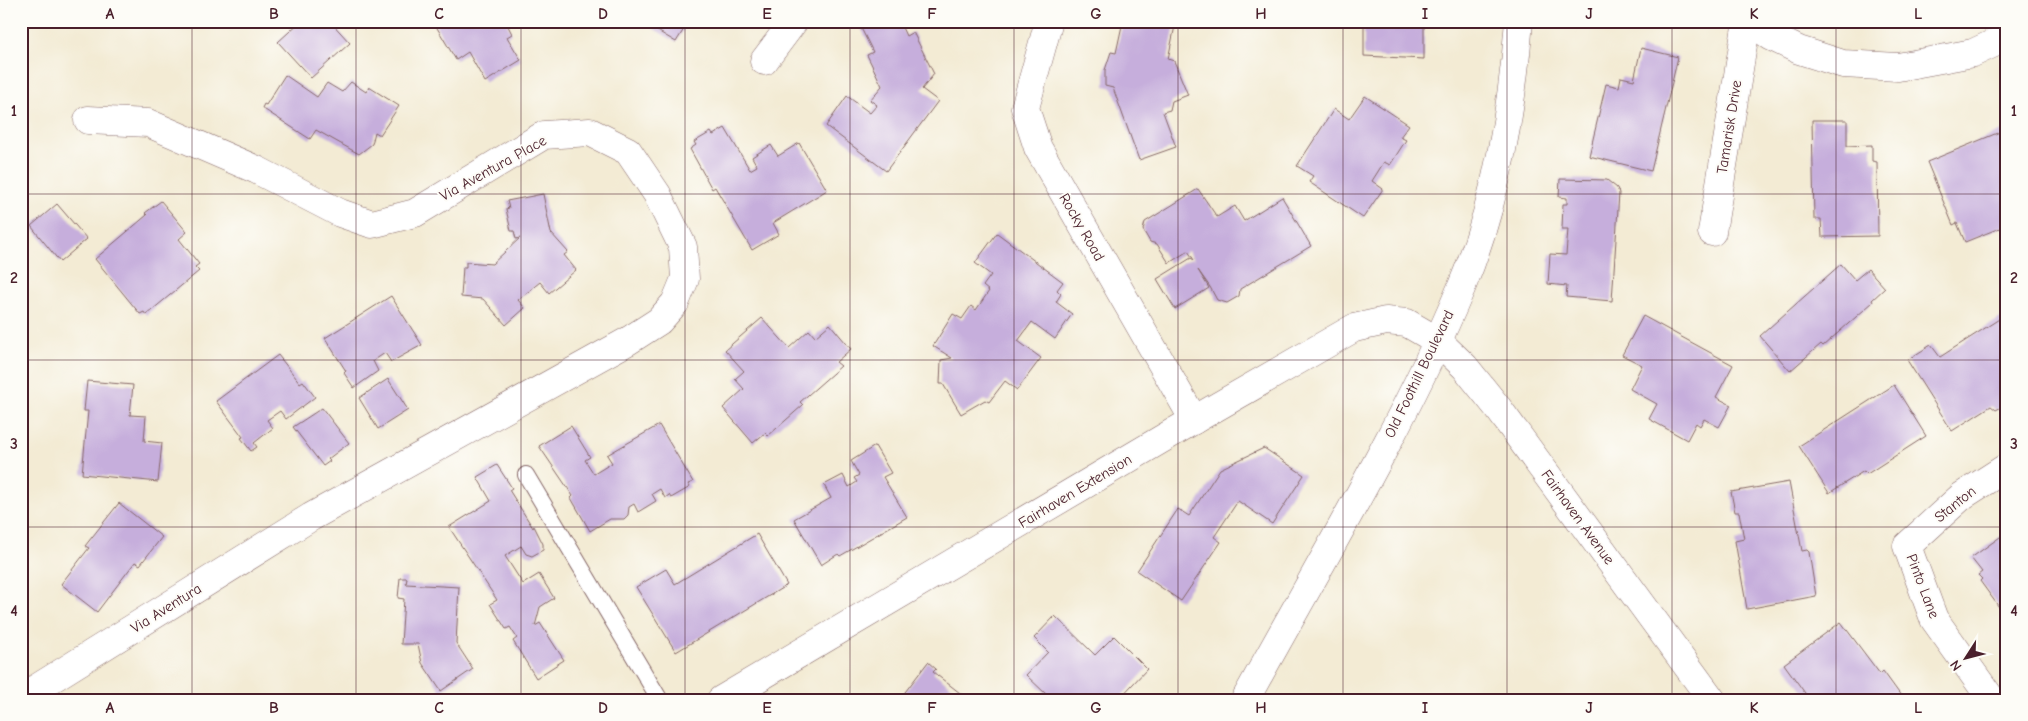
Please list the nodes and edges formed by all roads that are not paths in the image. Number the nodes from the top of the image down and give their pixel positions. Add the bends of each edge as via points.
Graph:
1 (794, 21) edge
2 (1049, 21) edge
3 (1519, 21) edge
4 (1748, 21) edge
5 (2007, 37) edge
6 (764, 61) dead end
7 (88, 120) dead end
8 (1712, 232) dead end
9 (1438, 340) junction
10 (1194, 420) junction
11 (2007, 467) edge
12 (526, 475) dead end
13 (311, 517) joint
14 (1907, 546) joint
15 (21, 698) edge
16 (660, 700) edge
17 (721, 700) edge
18 (1245, 700) edge
19 (1712, 700) edge
20 (1992, 700) edge

1 - 6 street
2 - 10 street, Rocky Road via 1025,108 1038,148
3 - 9 street, Old Foothill Boulevard via 1509,120 1495,180 1462,285
4 - 5 street via 1799,50 1843,64 1898,67 1973,53
4 - 8 street, Tamarisk Drive
7 - 13 street, Via Aventura Place via 148,123 258,170 340,213 372,224 414,213 544,135 590,132 628,151 657,194 683,247 685,279 675,303 659,321
9 - 10 street, Fairhaven Extension via 1407,323 1386,321 1354,328
9 - 18 street, Old Foothill Boulevard via 1406,406
9 - 19 street, Fairhaven Avenue via 1498,408
10 - 17 street, Fairhaven Extension
11 - 14 street, Stanton via 1962,496
12 - 16 lane
13 - 15 street, Via Aventura
14 - 20 street, Pinto Lane via 1934,619

